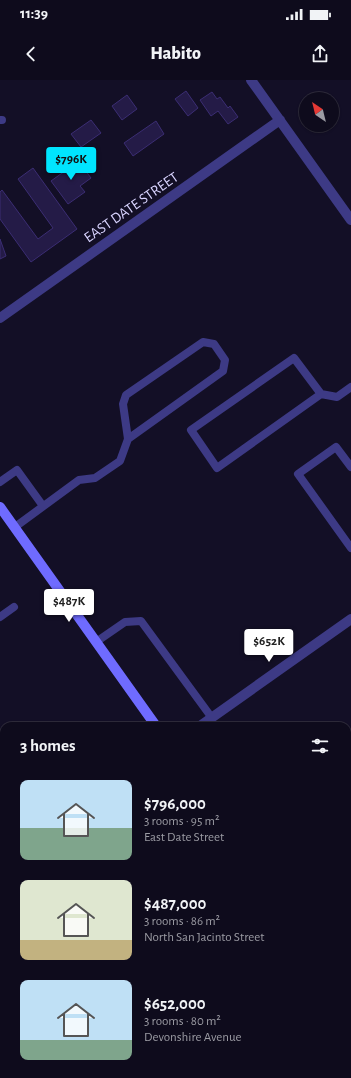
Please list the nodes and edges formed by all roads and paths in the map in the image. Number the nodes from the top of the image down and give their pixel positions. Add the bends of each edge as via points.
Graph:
1 (251, 80) edge
2 (280, 120) junction
3 (351, 220) edge
4 (0, 318) edge
5 (351, 387) edge
6 (321, 394) junction
7 (128, 439) junction
8 (351, 468) edge
9 (0, 482) edge
10 (43, 506) junction
11 (0, 507) edge
12 (15, 527) junction
13 (351, 548) edge
14 (14, 607) dead end
15 (0, 617) edge
16 (351, 619) edge
17 (96, 642) junction
18 (212, 718) junction
19 (153, 722) edge
20 (206, 722) edge

1 - 2 street
2 - 3 street
2 - 4 street, EAST DATE STREET
5 - 6 lane via 337,397
6 - 6 lane via 217,468 191,430 294,358
7 - 7 lane via 223,371 225,360 214,344 202,342 126,395 123,404
7 - 10 lane via 120,460 95,478 79,480
8 - 13 lane via 336,447 298,474
9 - 10 lane via 17,470
10 - 12 lane
11 - 12 main road
12 - 17 main road
14 - 15 lane
16 - 18 street
17 - 18 lane via 125,622 141,621
17 - 19 main road
18 - 20 street

